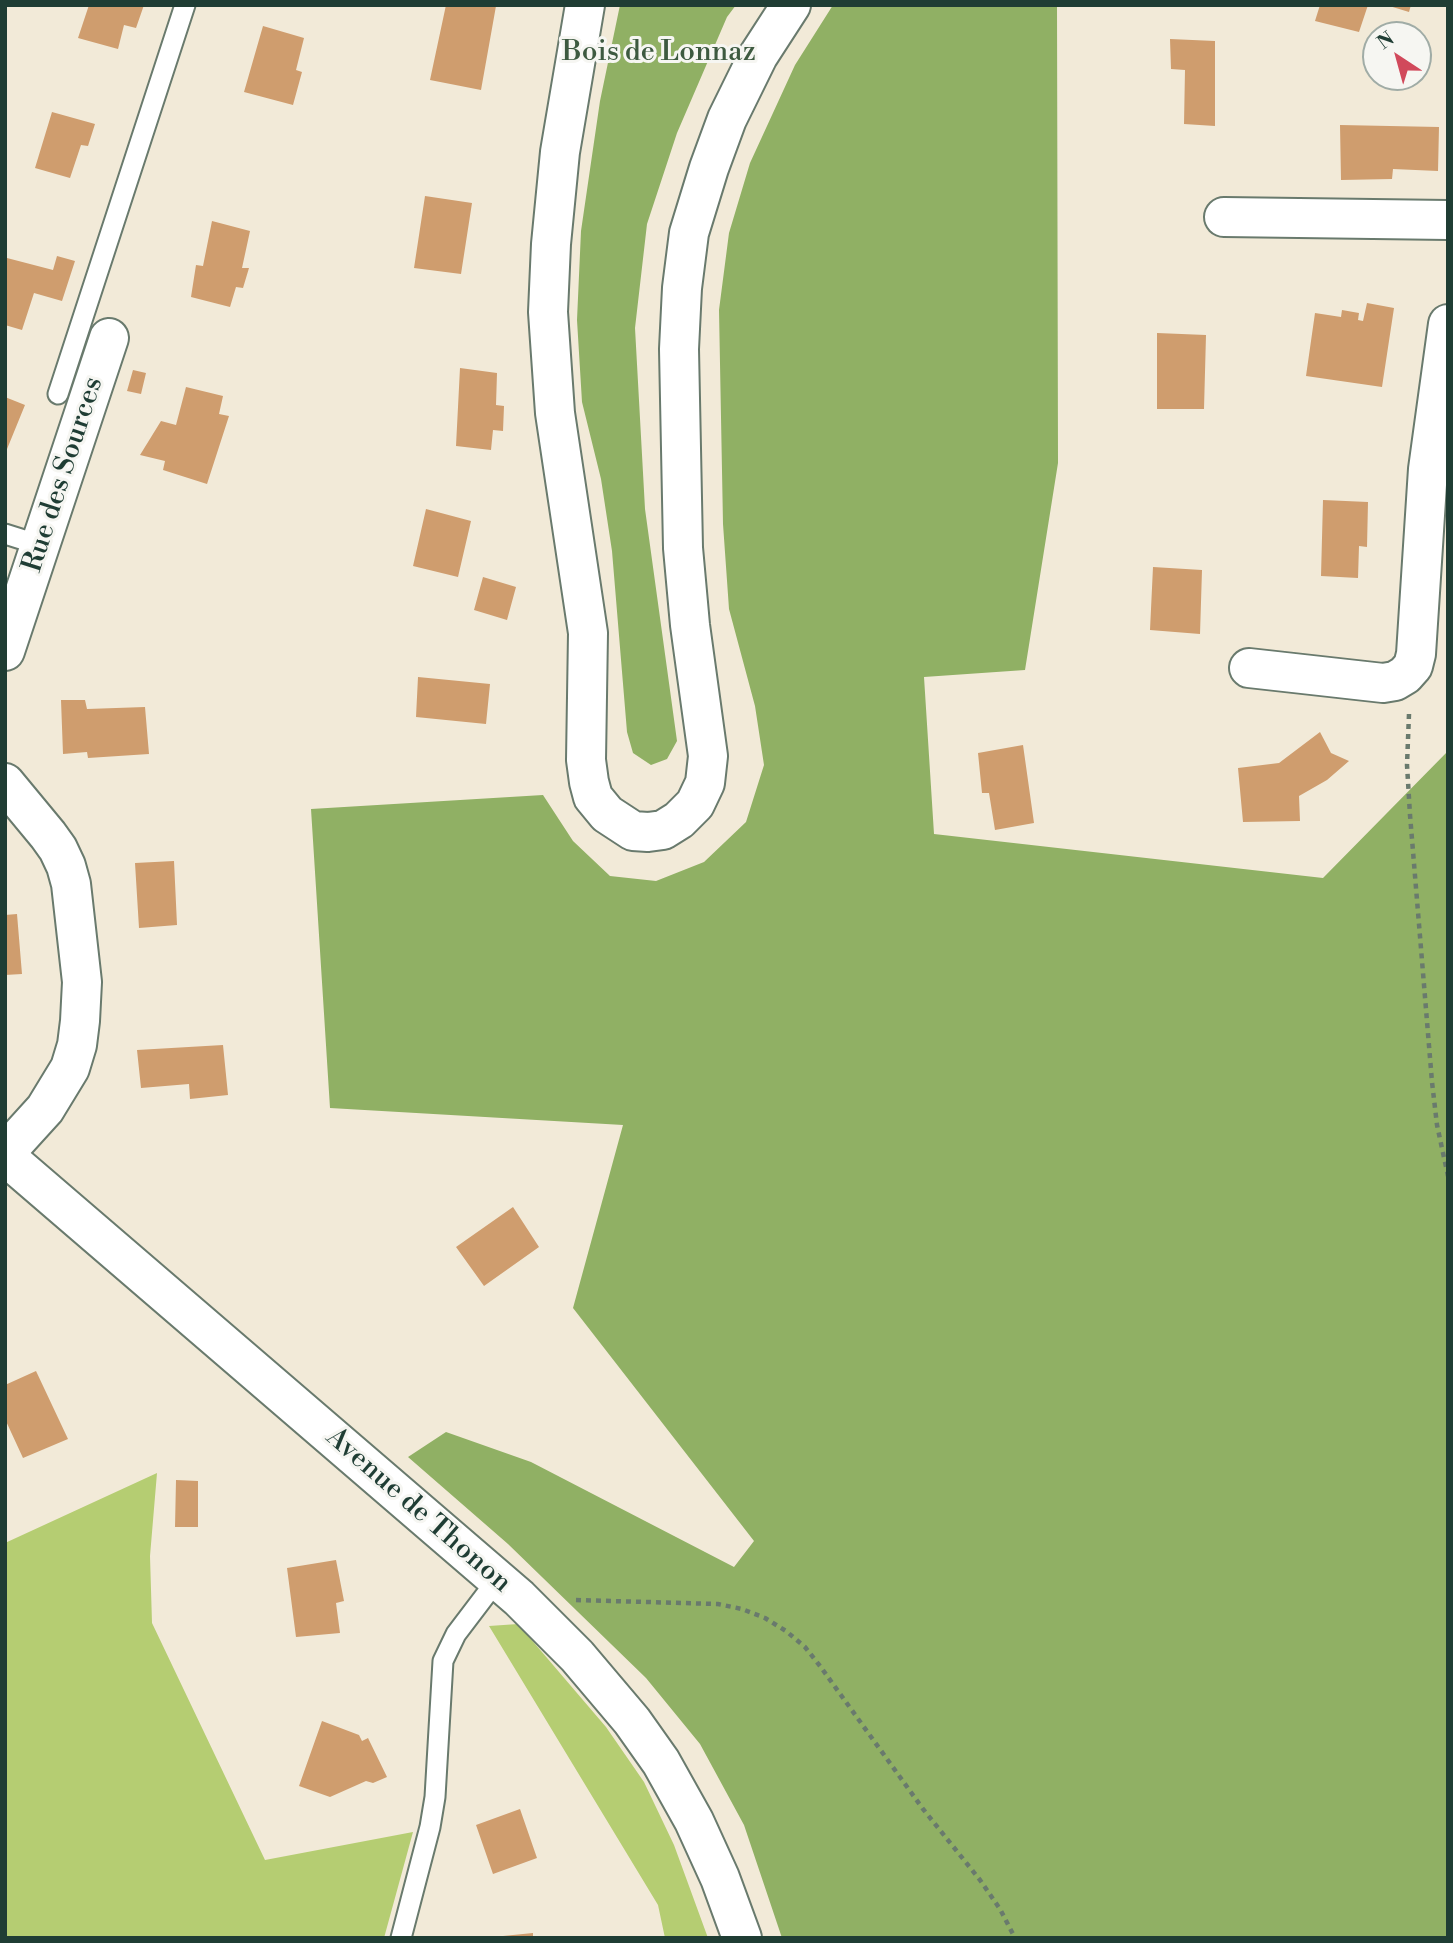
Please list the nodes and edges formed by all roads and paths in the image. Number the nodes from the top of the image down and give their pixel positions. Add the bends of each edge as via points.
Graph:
1 (185, 5) edge
2 (585, 5) edge
3 (791, 5) edge
4 (1224, 217) dead end
5 (1448, 220) edge
6 (1448, 324) edge
7 (109, 338) dead end
8 (58, 394) dead end
9 (23, 540) edge
10 (5, 651) edge
11 (1413, 666) junction
12 (1249, 668) dead end
13 (5, 783) edge
14 (5, 1154) edge
15 (1448, 1176) edge
16 (508, 1589) junction
17 (401, 1938) edge
18 (742, 1938) edge
19 (1015, 1938) edge

1 - 8 lane
2 - 3 street via 560,152 551,244 548,312 555,413 588,633 589,782 593,797 607,814 633,831 648,832 663,830 695,804 705,783 708,757 683,548 679,349 689,233 727,118 758,56
4 - 5 street
6 - 11 street via 1428,469
7 - 9 street, Rue des Sources
9 - 10 street, Rue des Sources
11 - 12 street via 1395,681 1383,683
11 - 15 path via 1407,765 1410,815 1432,1082
13 - 14 street via 53,842 66,866 82,982 70,1068 45,1109
14 - 16 street, Avenue de Thonon
16 - 17 lane via 456,1634 443,1661 435,1797
16 - 18 street, Avenue de Thonon via 577,1656 661,1762 694,1821
16 - 19 path via 719,1604 765,1618 786,1631 820,1666 980,1881

